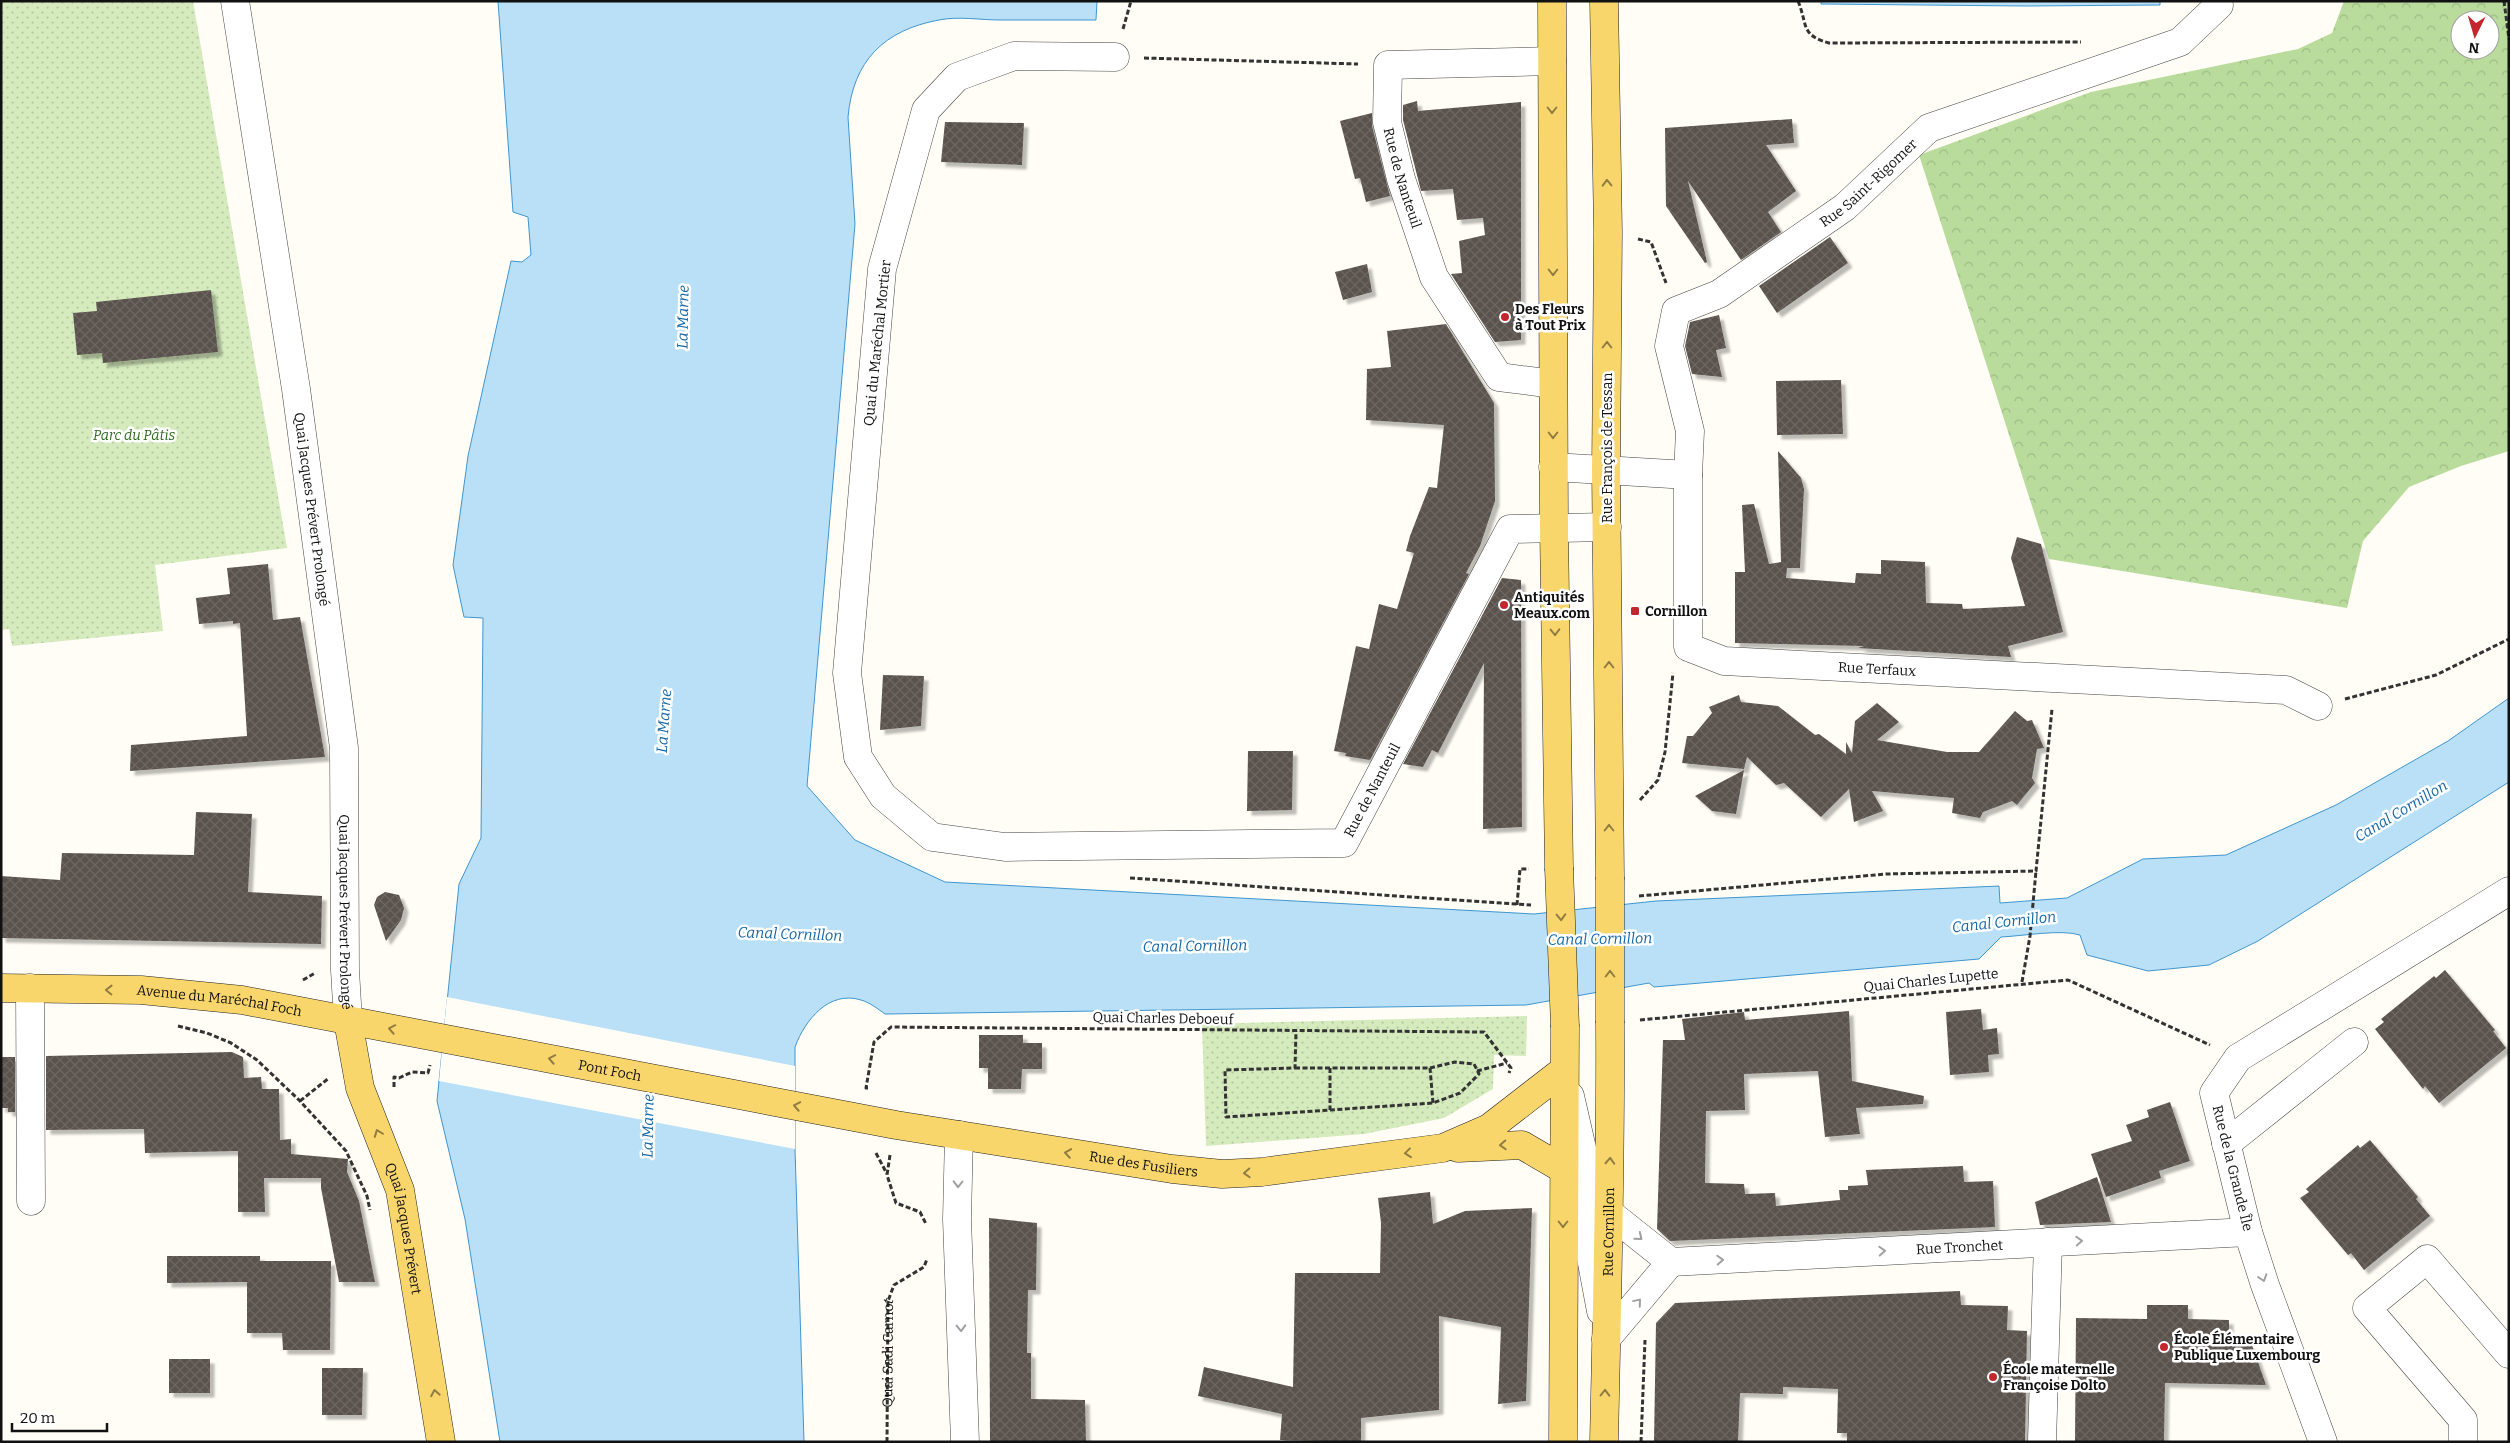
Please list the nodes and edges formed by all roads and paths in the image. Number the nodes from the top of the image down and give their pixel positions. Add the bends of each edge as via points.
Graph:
1 (235, 1) edge
2 (1798, 1) edge
3 (2504, 1) edge
4 (2219, 5) dead end
5 (1604, 11) edge
6 (1552, 12) edge
7 (2509, 39) edge
8 (2082, 42) dead end
9 (1115, 57) joint
10 (1552, 61) junction
11 (1388, 65) junction
12 (1608, 232) junction
13 (1676, 311) junction
14 (1553, 384) junction
15 (1553, 467) junction
16 (1606, 470) junction
17 (1688, 475) junction
18 (1607, 527) junction
19 (1554, 529) junction
20 (2509, 639) edge
21 (1688, 647) junction
22 (2055, 678) junction
23 (2318, 706) joint
24 (1609, 804) junction
25 (1005, 847) joint
26 (2036, 871) junction
27 (1610, 876) joint
28 (1124, 878) dead end
29 (2509, 890) edge
30 (1632, 896) dead end
31 (1534, 905) dead end
32 (2022, 982) junction
33 (1, 988) edge
34 (30, 988) junction
35 (174, 993) junction
36 (348, 1020) junction
37 (1610, 1023) junction
38 (1296, 1031) junction
39 (435, 1037) joint
40 (2354, 1042) dead end
41 (2238, 1058) junction
42 (1507, 1063) junction
43 (1295, 1068) junction
44 (1330, 1068) junction
45 (1430, 1068) junction
46 (1564, 1070) junction
47 (1477, 1071) junction
48 (326, 1079) dead end
49 (875, 1089) dead end
50 (300, 1101) junction
51 (1434, 1103) junction
52 (1515, 1107) junction
53 (1330, 1110) junction
54 (845, 1115) joint
55 (896, 1125) junction
56 (959, 1135) junction
57 (2226, 1144) junction
58 (1442, 1148) junction
59 (1563, 1169) junction
60 (31, 1201) dead end
61 (1608, 1212) junction
62 (371, 1214) dead end
63 (929, 1229) dead end
64 (2248, 1232) junction
65 (2048, 1242) junction
66 (927, 1258) dead end
67 (1671, 1262) junction
68 (1646, 1335) dead end
69 (1606, 1339) junction
70 (2509, 1354) edge
71 (441, 1442) edge
72 (887, 1442) edge
73 (965, 1442) edge
74 (1563, 1442) edge
75 (1604, 1442) edge
76 (1641, 1442) edge
77 (2042, 1442) edge
78 (2323, 1442) edge
79 (2464, 1442) edge

1 - 36 street, Quai Jacques Prévert Prolongé via 296,389 344,748
2 - 8 path via 1807,32 1815,39 1829,43
3 - 7 path
4 - 13 street, Rue Saint-Rigomer via 2180,42 1929,128 1845,207 1719,294
12 -> 5 main road, Rue François de Tessan
6 - 10 main road
9 - 11 path
9 - 25 street, Quai du Maréchal Mortier via 1014,56 957,77 926,110 882,269 847,673 858,757 883,796 932,837
10 - 11 street
10 -> 14 main road
11 - 14 street, Rue de Nanteuil via 1387,122 1400,179 1434,277 1500,377
12 - 13 path via 1651,242
16 -> 12 main road, Rue François de Tessan
13 - 17 street via 1669,346 1690,431
14 -> 15 main road
15 - 16 street
15 - 19 main road
16 - 17 street
16 - 18 main road, Rue François de Tessan
17 - 21 street
18 - 19 street
24 -> 18 main road, Rue François de Tessan
19 - 25 street, Rue de Nanteuil via 1510,529 1344,843
19 -> 46 main road, bridge
20 - 23 path via 2436,675
21 - 22 street, Rue Terfaux via 1724,662
21 - 24 path via 1675,654 1665,752 1658,780 1638,803
22 - 23 street, Rue Terfaux via 2286,690
22 - 26 path
27 -> 24 main road, Rue François de Tessan
26 - 30 path via 1886,874
26 - 32 path
37 -> 27 main road, Rue Cornillon, bridge
28 - 31 path
29 - 41 street, Rue de la Grande Île
32 - 37 path, Quai Charles Lupette
32 - 41 path, Quai Charles Lupette via 2068,980
33 - 34 main road, Avenue du Maréchal Foch
35 -> 34 main road, Avenue du Maréchal Foch
34 - 60 street
35 - 36 main road, Avenue du Maréchal Foch via 242,1000
35 - 50 path via 175,1026 207,1033 231,1043 257,1060
39 -> 36 main road, Avenue du Maréchal Foch
71 -> 36 main road, Quai Jacques Prévert via 400,1190 360,1088
61 -> 37 main road, Rue Cornillon
38 - 42 path, Quai Charles Deboeuf via 1484,1032
38 - 43 path
38 - 49 path, Quai Charles Deboeuf via 891,1027 874,1042 866,1088
54 -> 39 main road, Pont Foch
40 - 57 street
41 - 57 street, Rue de la Grande Île via 2214,1093
42 - 47 path
42 - 52 path via 1511,1068 1504,1088
43 - 44 path
43 - 53 path via 1225,1070 1226,1117
44 - 45 path
44 - 53 path
45 - 47 path via 1455,1062 1474,1064
45 - 51 path
46 - 52 main road, Rue des Fusiliers
46 - 59 main road
46 - 61 street via 1586,1166
47 - 51 path via 1479,1074 1460,1093
48 - 50 path
50 - 62 path via 346,1151 367,1196
51 - 53 path
52 - 58 main road, Rue des Fusiliers via 1489,1128
54 - 55 main road, Rue des Fusiliers
55 - 56 main road, Rue des Fusiliers
55 - 63 path via 887,1175 896,1203 920,1212
58 -> 56 main road, Rue des Fusiliers via 1262,1172 1222,1174
56 -> 73 street via 957,1219
57 - 64 street, Rue de la Grande Île
59 -> 58 main road, Rue des Fusiliers via 1522,1145
59 - 69 street via 1581,1204
59 -> 74 main road
61 -> 67 street
61 - 69 main road, Rue Cornillon
65 -> 64 street, Rue Tronchet
64 -> 78 street, Rue de la Grande Île
67 -> 65 street, Rue Tronchet
65 - 77 street
66 - 72 path, Quai Sadi Carnot via 924,1267 894,1285 888,1301
69 -> 67 street
68 - 76 path
75 -> 69 main road, Rue Cornillon
70 - 79 street via 2427,1260 2367,1308 2463,1420

